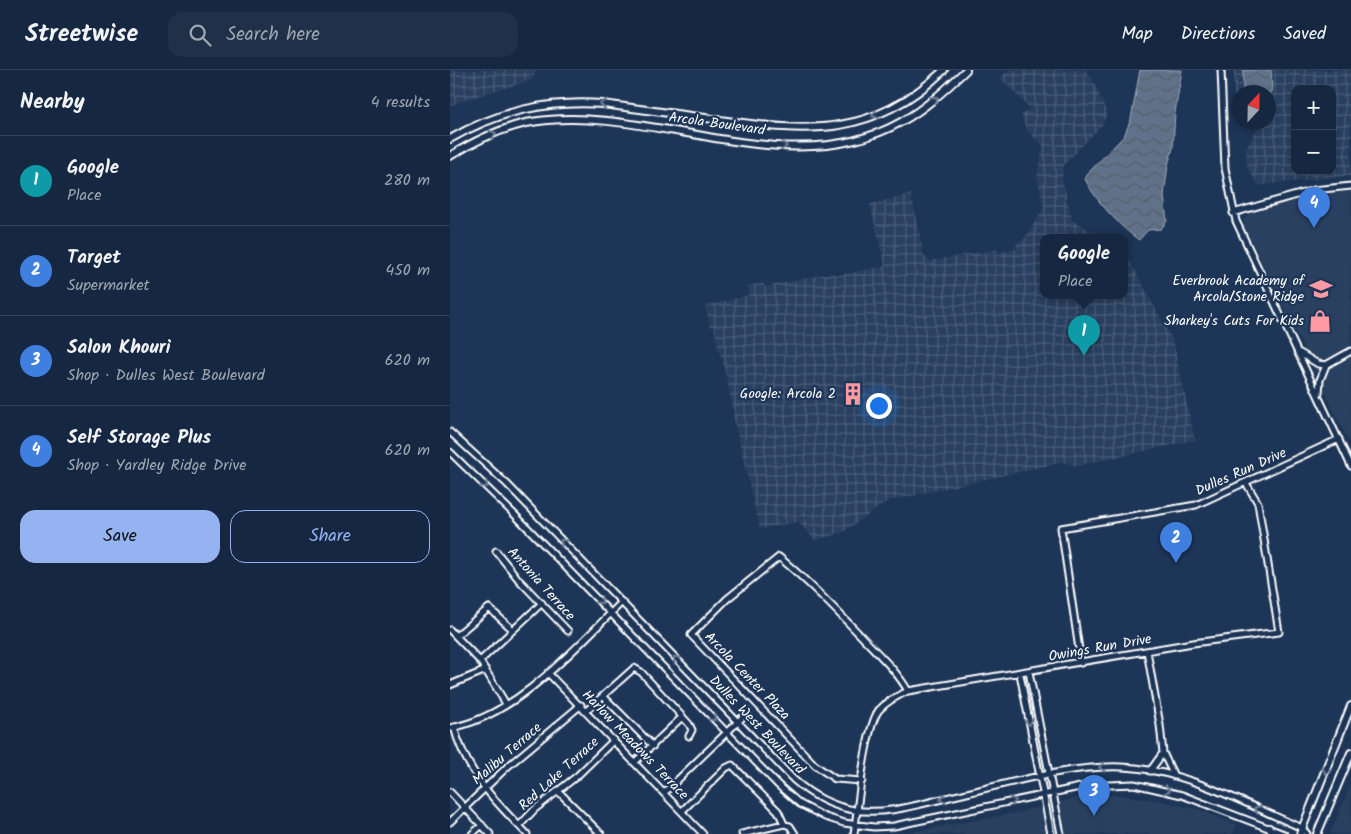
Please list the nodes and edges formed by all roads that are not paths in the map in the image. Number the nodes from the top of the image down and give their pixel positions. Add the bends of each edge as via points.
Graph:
1 (944, 70) edge
2 (966, 70) edge
3 (1221, 70) edge
4 (450, 138) edge
5 (450, 156) edge
6 (1351, 186) edge
7 (1233, 213) junction
8 (1351, 351) edge
9 (1299, 352) junction
10 (1326, 364) junction
11 (1319, 395) junction
12 (450, 432) edge
13 (1339, 439) junction
14 (450, 452) edge
15 (1351, 466) edge
16 (1246, 483) junction
17 (496, 551) dead end
18 (622, 602) junction
19 (542, 603) junction
20 (611, 613) junction
21 (450, 630) edge
22 (513, 630) junction
23 (568, 632) dead end
24 (456, 636) junction
25 (1146, 652) junction
26 (480, 661) junction
27 (1081, 663) junction
28 (486, 670) junction
29 (1029, 672) junction
30 (548, 673) junction
31 (1020, 674) junction
32 (450, 685) edge
33 (908, 691) junction
34 (603, 696) junction
35 (506, 704) junction
36 (580, 705) junction
37 (1351, 706) edge
38 (586, 711) junction
39 (748, 712) dead end
40 (682, 717) junction
41 (738, 722) junction
42 (452, 728) edge
43 (727, 732) junction
44 (689, 736) dead end
45 (614, 740) junction
46 (653, 746) junction
47 (1163, 753) junction
48 (1351, 754) edge
49 (635, 762) junction
50 (1150, 771) junction
51 (1048, 776) junction
52 (1174, 776) junction
53 (1039, 778) junction
54 (862, 781) junction
55 (484, 789) junction
56 (558, 791) junction
57 (450, 792) edge
58 (665, 792) junction
59 (1052, 793) junction
60 (1042, 795) junction
61 (465, 808) junction
62 (682, 810) junction
63 (858, 810) junction
64 (450, 822) edge
65 (784, 824) junction
66 (482, 825) junction
67 (855, 825) junction
68 (519, 826) junction
69 (1269, 828) junction
70 (1301, 831) edge
71 (472, 834) edge
72 (490, 834) edge
73 (527, 834) edge
74 (600, 834) edge
75 (703, 834) edge
76 (742, 834) edge
77 (795, 834) edge
78 (854, 834) edge
79 (1051, 834) edge
80 (1061, 834) edge
81 (1275, 834) edge
82 (1284, 834) edge
83 (1307, 834) edge
84 (1317, 834) edge

1 -> 4 main road, Arcola Boulevard via 895,106 866,119 825,127 787,129 573,102 524,108 483,121
5 -> 2 main road, Arcola Boulevard via 511,127 565,119 605,120 778,146 828,144 863,137 900,123 928,104
3 - 7 street via 1225,168
6 - 7 street via 1314,190
7 - 9 street
8 - 10 street
9 - 10 street via 1318,364
9 - 11 street
10 - 11 street
11 - 13 street
18 -> 12 street, Dulles West Boulevard via 486,464
13 - 15 street
13 - 16 street, Dulles Run Drive
14 -> 20 street, Dulles West Boulevard
16 - 25 street, Owings Run Drive via 1258,503 1279,632
16 - 27 street, Dulles Run Drive via 1191,506 1061,528
17 - 19 street, Antonia Terrace
18 - 20 street
41 -> 18 street, Dulles West Boulevard
19 - 22 street
19 - 23 street, Antonia Terrace
20 - 30 street
20 -> 43 street, Dulles West Boulevard
21 - 24 street
22 - 24 street via 489,608
22 - 26 street
24 - 26 street
25 - 27 street, Owings Run Drive
25 - 47 street
26 - 28 street
27 - 29 street, Owings Run Drive
28 - 32 street
28 - 35 street
29 - 31 street, Owings Run Drive
29 - 51 street
30 - 35 street
30 - 36 street, Harlow Meadows Terrace
31 - 33 street, Owings Run Drive
31 -> 53 street
33 - 54 street, Owings Run Drive via 887,703 876,716 870,731
33 - 54 street, Arcola Center Plaza via 901,679 808,581 780,557 727,599 691,635 815,764 835,779
34 - 38 street
34 - 40 street via 634,668
34 - 46 street
35 - 42 street via 474,721
36 - 38 street, Harlow Meadows Terrace
36 - 55 street, Malibu Terrace
37 -> 70 main road
38 - 45 street, Harlow Meadows Terrace
39 - 41 street
40 - 44 street via 692,730
40 - 46 street
41 - 43 street
41 - 63 street, Dulles West Boulevard via 803,787 825,800
42 - 55 street via 464,757
43 - 58 street
43 - 67 street, Dulles West Boulevard via 790,796 825,817
45 - 49 street, Harlow Meadows Terrace
45 - 56 street, Red Lake Terrace
46 - 49 street
47 - 50 street
47 - 52 street
48 - 84 main road
49 - 58 street, Harlow Meadows Terrace
50 -> 51 street, Dulles West Boulevard via 1094,767
50 - 52 street, Dulles West Boulevard
51 - 53 street, Dulles West Boulevard
51 - 59 street
70 -> 52 street, Dulles West Boulevard
53 - 60 street
53 -> 63 street, Dulles West Boulevard via 892,810
54 - 63 street, Owings Run Drive
55 - 61 street, Malibu Terrace
55 - 68 street
56 - 68 street, Red Lake Terrace
56 - 74 street
57 - 61 street
58 - 62 street, Harlow Meadows Terrace
59 - 60 street, Dulles West Boulevard
59 -> 69 street, Dulles West Boulevard via 1097,784 1143,785 1182,795
59 - 80 street
67 -> 60 street, Dulles West Boulevard via 894,826
60 - 79 street
61 - 64 street, Malibu Terrace
61 - 66 street
62 - 65 street via 732,765 778,811
62 - 75 street, Harlow Meadows Terrace
63 - 67 street, Owings Run Drive
65 - 76 street
65 - 77 street via 790,826
66 - 71 street
66 - 72 street
67 - 78 street, Owings Run Drive
68 - 73 street
69 - 81 main road
69 - 82 street, Dulles West Boulevard
70 - 83 street, Dulles West Boulevard

